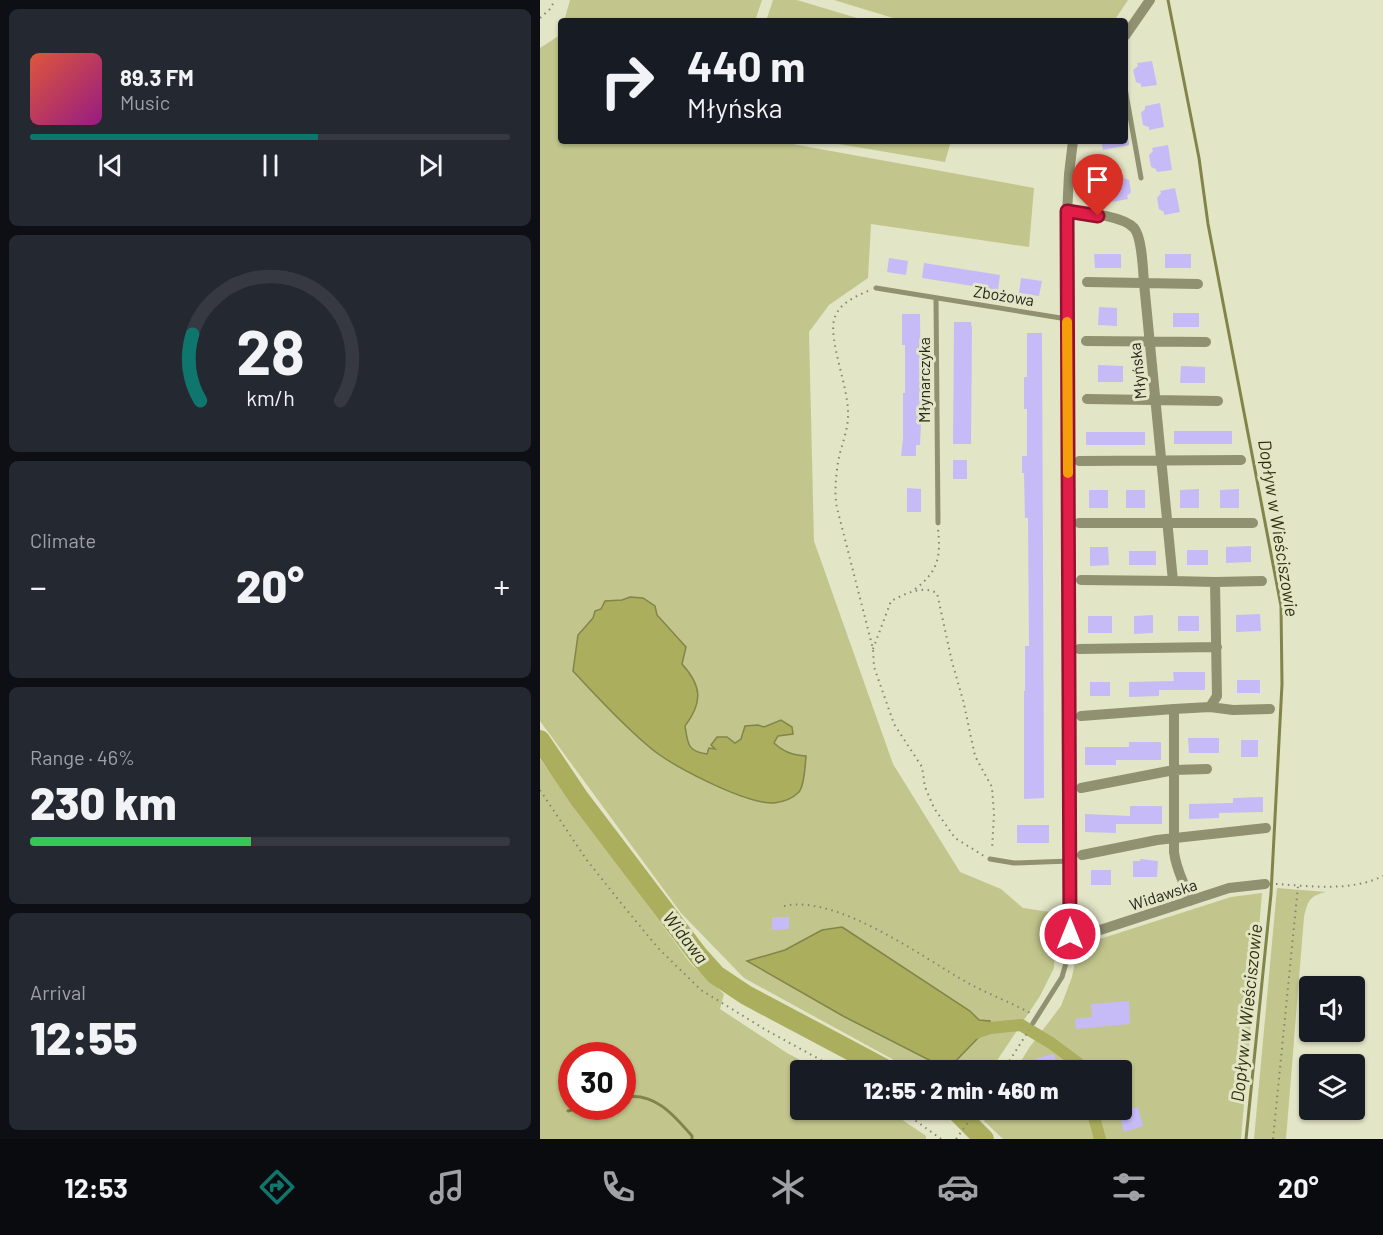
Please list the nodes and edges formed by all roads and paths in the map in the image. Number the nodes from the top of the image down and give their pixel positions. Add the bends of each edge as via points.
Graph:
1 (555, 0) edge
2 (1150, 0) edge
3 (540, 18) edge
4 (1128, 32) edge
5 (1128, 105) edge
6 (1073, 144) edge
7 (1141, 178) dead end
8 (1067, 211) junction
9 (1087, 282) dead end
10 (1144, 283) junction
11 (1198, 284) dead end
12 (876, 288) joint
13 (936, 298) junction
14 (1067, 319) junction
15 (1086, 341) dead end
16 (1150, 342) junction
17 (1206, 342) dead end
18 (1087, 399) dead end
19 (1155, 400) junction
20 (1218, 401) dead end
21 (1161, 460) junction
22 (1241, 460) dead end
23 (1079, 461) dead end
24 (938, 523) joint
25 (1079, 523) dead end
26 (1167, 523) junction
27 (1252, 523) dead end
28 (1081, 580) dead end
29 (1173, 581) junction
30 (1262, 581) dead end
31 (1215, 582) junction
32 (914, 590) junction
33 (1217, 646) junction
34 (873, 649) junction
35 (1079, 649) dead end
36 (1210, 707) junction
37 (1174, 709) junction
38 (1270, 709) dead end
39 (1081, 716) dead end
40 (1207, 768) dead end
41 (1174, 770) junction
42 (1081, 788) dead end
43 (540, 790) edge
44 (1266, 828) dead end
45 (1173, 838) junction
46 (1083, 855) dead end
47 (990, 859) junction
48 (1070, 861) junction
49 (1383, 876) edge
50 (1265, 884) dead end
51 (1278, 884) dead end
52 (1298, 886) junction
53 (1190, 901) junction
54 (784, 906) dead end
55 (1070, 934) junction
56 (1037, 1017) junction
57 (1033, 1023) dead end
58 (1026, 1036) dead end
59 (821, 1060) edge
60 (1010, 1060) edge
61 (915, 1120) edge
62 (970, 1120) edge
63 (957, 1138) edge
64 (941, 1139) edge
65 (1273, 1139) edge

1 - 3 path
2 - 4 street
5 - 7 lane
6 - 8 street
8 - 10 street, Młyńska via 1111,218 1135,229
8 - 14 street
9 - 10 street
10 - 11 street
10 - 16 street, Młyńska
12 - 13 lane
12 - 34 path via 843,304 834,319 849,413 835,495
13 - 14 lane, Zbożowa
13 - 24 lane, Młynarczyka
14 - 48 street
15 - 16 street
16 - 17 street
16 - 19 street, Młyńska
18 - 19 street
19 - 20 street
19 - 21 street, Młyńska
21 - 22 street
21 - 23 street
21 - 26 street, Młyńska
24 - 32 path via 938,560 929,579
25 - 26 street
26 - 27 street
26 - 29 street, Młyńska
28 - 29 street
29 - 31 street
30 - 31 street
31 - 33 street
32 - 34 path via 891,602
32 - 47 path via 937,594 973,748 992,787
33 - 35 street
33 - 36 street via 1217,696
34 - 47 path via 874,668 894,724 922,767 934,808 955,838
36 - 37 street
36 - 38 street
37 - 39 street
37 - 41 street
40 - 41 street
41 - 42 street
41 - 45 street
43 - 59 path via 586,860 658,948 700,990
44 - 45 street
45 - 46 street
45 - 53 street via 1175,861
47 - 48 lane via 1014,863
48 - 55 street
49 - 52 path via 1348,885
50 - 53 street, Widawska via 1229,888
51 - 52 path
52 - 65 path
53 - 55 street, Widawska via 1097,931
54 - 56 path via 831,909 850,916
55 - 56 lane via 1062,977
56 - 57 lane
58 - 60 path
61 - 64 path
62 - 63 path

